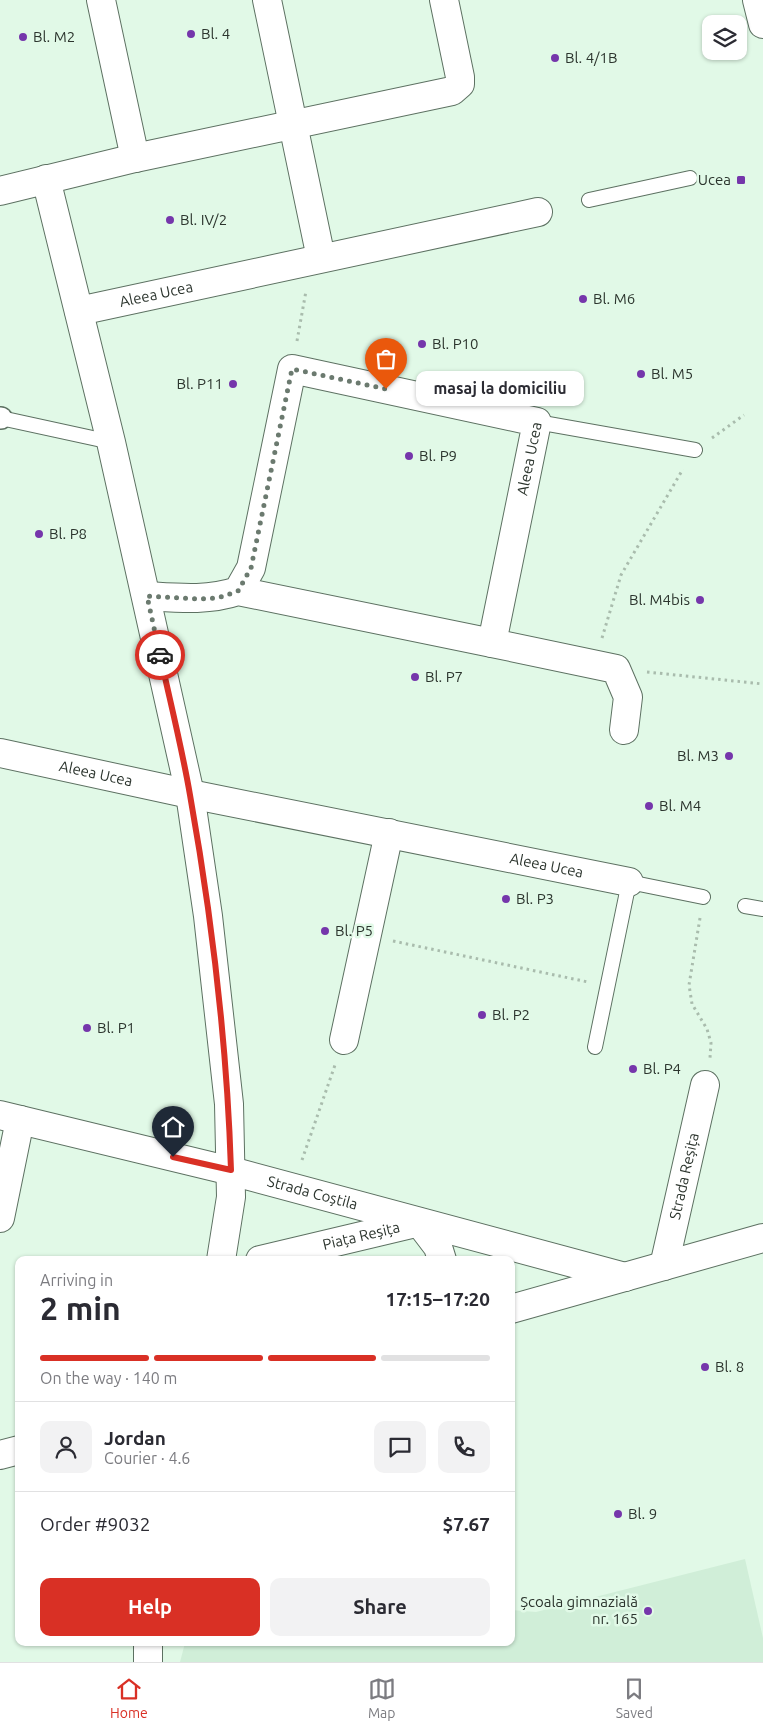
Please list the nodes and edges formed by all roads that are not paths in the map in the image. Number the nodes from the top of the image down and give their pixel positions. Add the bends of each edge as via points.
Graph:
1 (101, 0) edge
2 (266, 0) edge
3 (444, 0) edge
4 (757, 0) edge
5 (763, 24) edge
6 (292, 124) junction
7 (135, 158) junction
8 (690, 178) dead end
9 (46, 179) junction
10 (0, 190) edge
11 (588, 200) dead end
12 (538, 212) dead end
13 (316, 259) junction
14 (79, 311) junction
15 (0, 418) edge
16 (537, 422) junction
17 (111, 442) junction
18 (695, 450) road end
19 (238, 591) junction
20 (147, 596) junction
21 (492, 643) junction
22 (624, 730) dead end
23 (0, 753) edge
24 (190, 794) junction
25 (389, 833) junction
26 (629, 882) junction
27 (703, 897) road end
28 (745, 906) dead end
29 (763, 909) edge
30 (344, 1040) road end
31 (596, 1047) dead end
32 (705, 1085) road end
33 (10, 1118) edge
34 (231, 1170) junction
35 (0, 1218) edge
36 (420, 1222) junction
37 (763, 1238) edge
38 (222, 1256) edge
39 (277, 1256) edge
40 (441, 1256) edge
41 (664, 1266) junction
42 (625, 1277) junction
43 (515, 1309) edge
44 (15, 1451) edge
45 (0, 1455) edge
46 (148, 1646) edge
47 (148, 1662) edge

1 - 7 street
2 - 6 street
3 - 6 street via 460,77 460,84 452,91
4 - 5 street
6 - 7 street
6 - 13 street
7 - 9 street
8 - 11 lane
9 - 10 street
9 - 14 street
12 - 13 street, Aleea Ucea
13 - 14 street, Aleea Ucea
14 - 17 street
15 - 17 lane
16 - 18 lane
16 - 19 street, Aleea Ucea via 292,369 251,568
16 - 21 street, Aleea Ucea
17 - 20 street
19 - 20 street via 218,598 201,599
19 - 21 street
20 - 24 street
21 - 22 street via 605,667 628,697
23 - 24 street, Aleea Ucea
24 - 25 street, Aleea Ucea
24 - 34 street via 223,1041
25 - 26 street, Aleea Ucea
25 - 30 street
26 - 27 lane, Aleea Ucea
26 - 31 lane
28 - 29 lane
32 - 41 street, Strada Reșița
33 - 34 street, Strada Coștila
33 - 35 street
34 - 36 street, Strada Coștila
34 - 38 street
36 - 39 street, Piața Reșița
36 - 40 street, Piața Reșița
36 - 42 street, Strada Coștila
37 - 41 street
41 - 42 street
42 - 43 street
44 - 45 street
46 - 47 street

